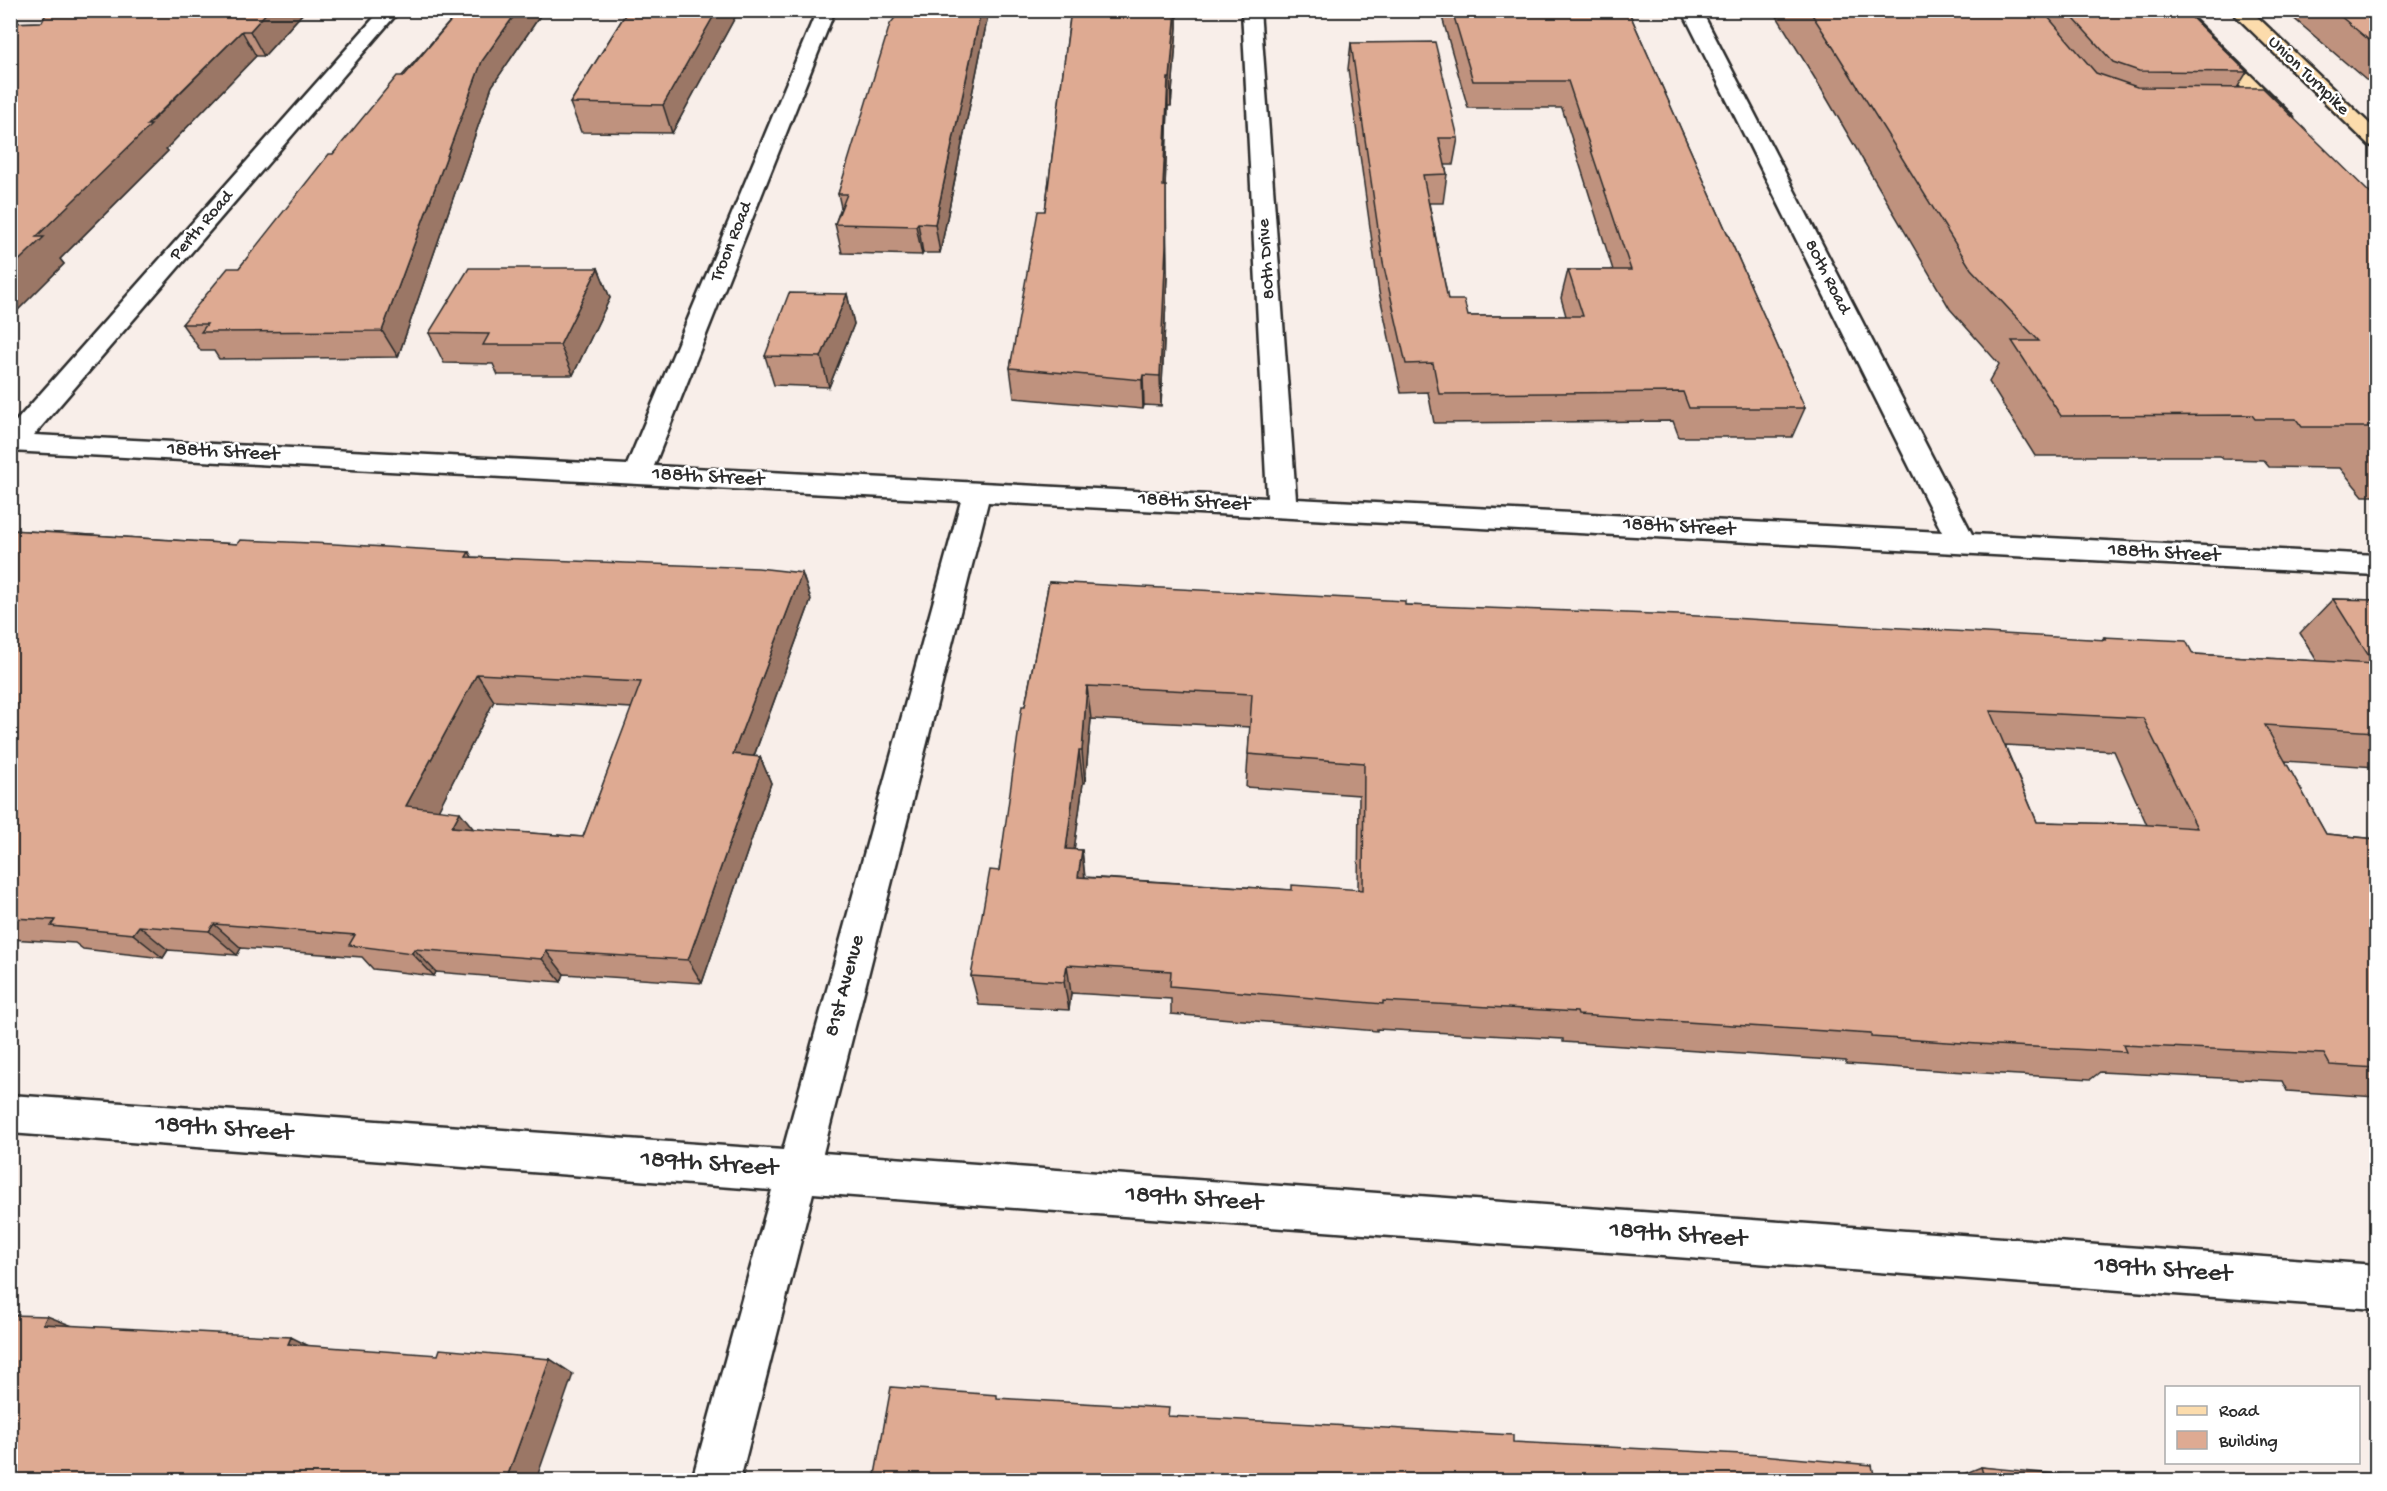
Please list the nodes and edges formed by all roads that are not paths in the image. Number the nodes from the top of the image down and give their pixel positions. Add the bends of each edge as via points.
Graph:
1 (391, 10) edge
2 (826, 10) edge
3 (1251, 10) edge
4 (1691, 10) edge
5 (2173, 10) edge
6 (2239, 10) edge
7 (2252, 118) edge
8 (2283, 118) junction
9 (2300, 135) edge
10 (2376, 141) edge
11 (12, 442) edge
12 (637, 474) junction
13 (977, 492) junction
14 (1282, 508) junction
15 (1962, 543) junction
16 (2376, 566) edge
17 (10, 1114) edge
18 (797, 1171) junction
19 (2376, 1287) edge
20 (716, 1480) edge

1 - 11 street, Perth Road
2 - 12 street, Troon Road
3 - 14 street, 80th Drive
4 - 15 street, 80th Road
5 - 8 main road
6 - 10 main road, Union Turnpike
7 - 8 street
8 - 9 main road
11 - 12 street, 188th Street
12 - 13 street, 188th Street
13 - 14 street, 188th Street
13 - 18 street, 81st Avenue
14 - 15 street, 188th Street
15 - 16 street, 188th Street
17 - 18 street, 189th Street
18 - 19 street, 189th Street
18 - 20 street, 81st Avenue

